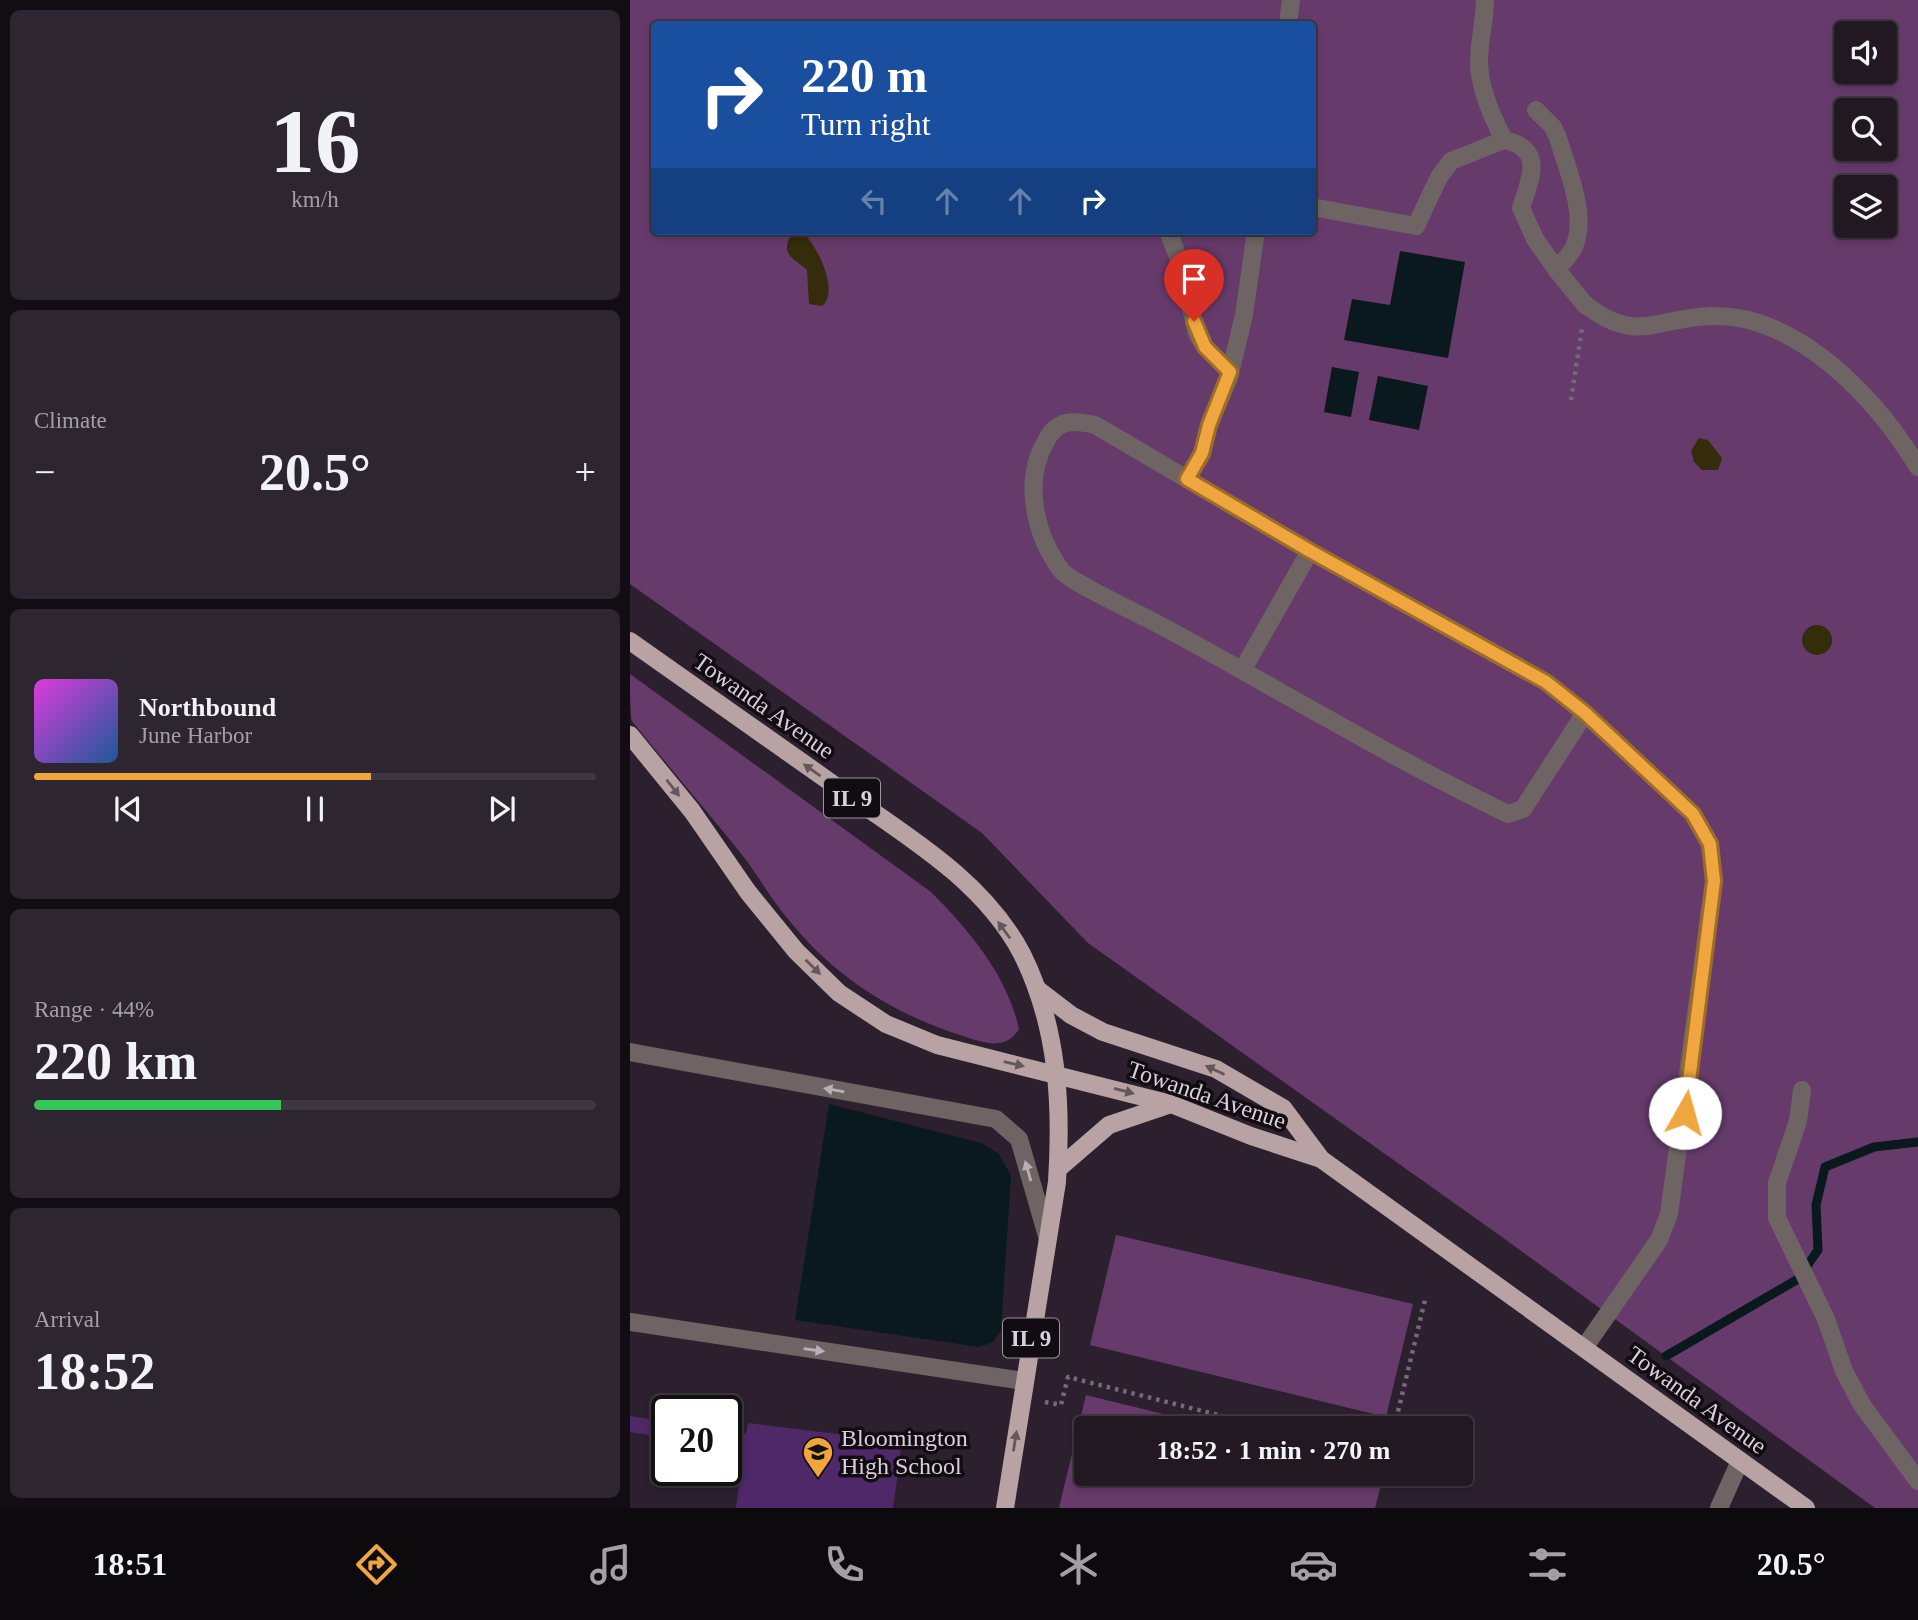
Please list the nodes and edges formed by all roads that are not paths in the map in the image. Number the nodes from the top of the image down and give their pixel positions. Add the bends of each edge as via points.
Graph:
1 (1291, 0) edge
2 (1485, 0) edge
3 (1288, 21) edge
4 (1536, 110) dead end
5 (1504, 140) junction
6 (1316, 209) edge
7 (1170, 235) edge
8 (1255, 235) edge
9 (1556, 269) junction
10 (1230, 372) junction
11 (1918, 467) edge
12 (1187, 479) junction
13 (1310, 551) junction
14 (630, 641) edge
15 (1243, 669) junction
16 (1585, 713) junction
17 (630, 735) edge
18 (1037, 989) junction
19 (630, 1052) edge
20 (1058, 1074) junction
21 (1802, 1090) dead end
22 (1171, 1104) junction
23 (1321, 1159) junction
24 (1058, 1169) junction
25 (1047, 1236) junction
26 (630, 1322) edge
27 (1584, 1348) junction
28 (1024, 1381) junction
29 (1740, 1461) junction
30 (1918, 1480) edge
31 (1005, 1508) edge
32 (1719, 1508) edge
33 (1806, 1508) edge

1 - 3 lane
2 - 5 lane via 1479,62 1492,118
4 - 9 lane via 1558,138 1577,208 1573,249
5 - 6 lane via 1451,161 1416,226
5 - 9 lane via 1528,152 1534,169 1521,208
7 - 10 lane via 1198,334
8 - 10 lane
9 - 11 lane via 1599,316 1627,327 1648,328 1711,316 1748,321 1816,353 1893,428
10 - 12 lane via 1202,453
12 - 13 lane
12 - 15 lane via 1095,425 1071,420 1052,429 1037,457 1032,492 1040,531 1062,572
13 - 15 lane
13 - 16 lane via 1546,682
18 -> 14 main road, Towanda Avenue / IL 9 via 1021,952 980,896 931,854
15 - 16 lane via 1508,814 1522,809
16 - 27 lane via 1693,814 1710,844 1714,881 1669,1214 1659,1240
17 -> 20 main road, Towanda Avenue via 780,932 839,993 886,1024 937,1045
18 - 20 main road, IL 9
23 -> 18 main road, Towanda Avenue via 1283,1108 1216,1069 1103,1032
25 -> 19 lane via 1019,1139 996,1119
20 -> 22 main road, Towanda Avenue
20 - 24 main road, IL 9
21 - 30 lane via 1802,1105 1777,1183 1775,1200 1782,1233 1862,1405
22 - 23 main road, Towanda Avenue
22 - 24 main road via 1109,1125
23 - 27 main road, Towanda Avenue
24 - 25 main road, IL 9
25 - 28 main road, IL 9
26 -> 28 lane
27 - 29 main road, Towanda Avenue
31 -> 28 main road, IL 9
29 - 32 lane
29 - 33 main road, Towanda Avenue

